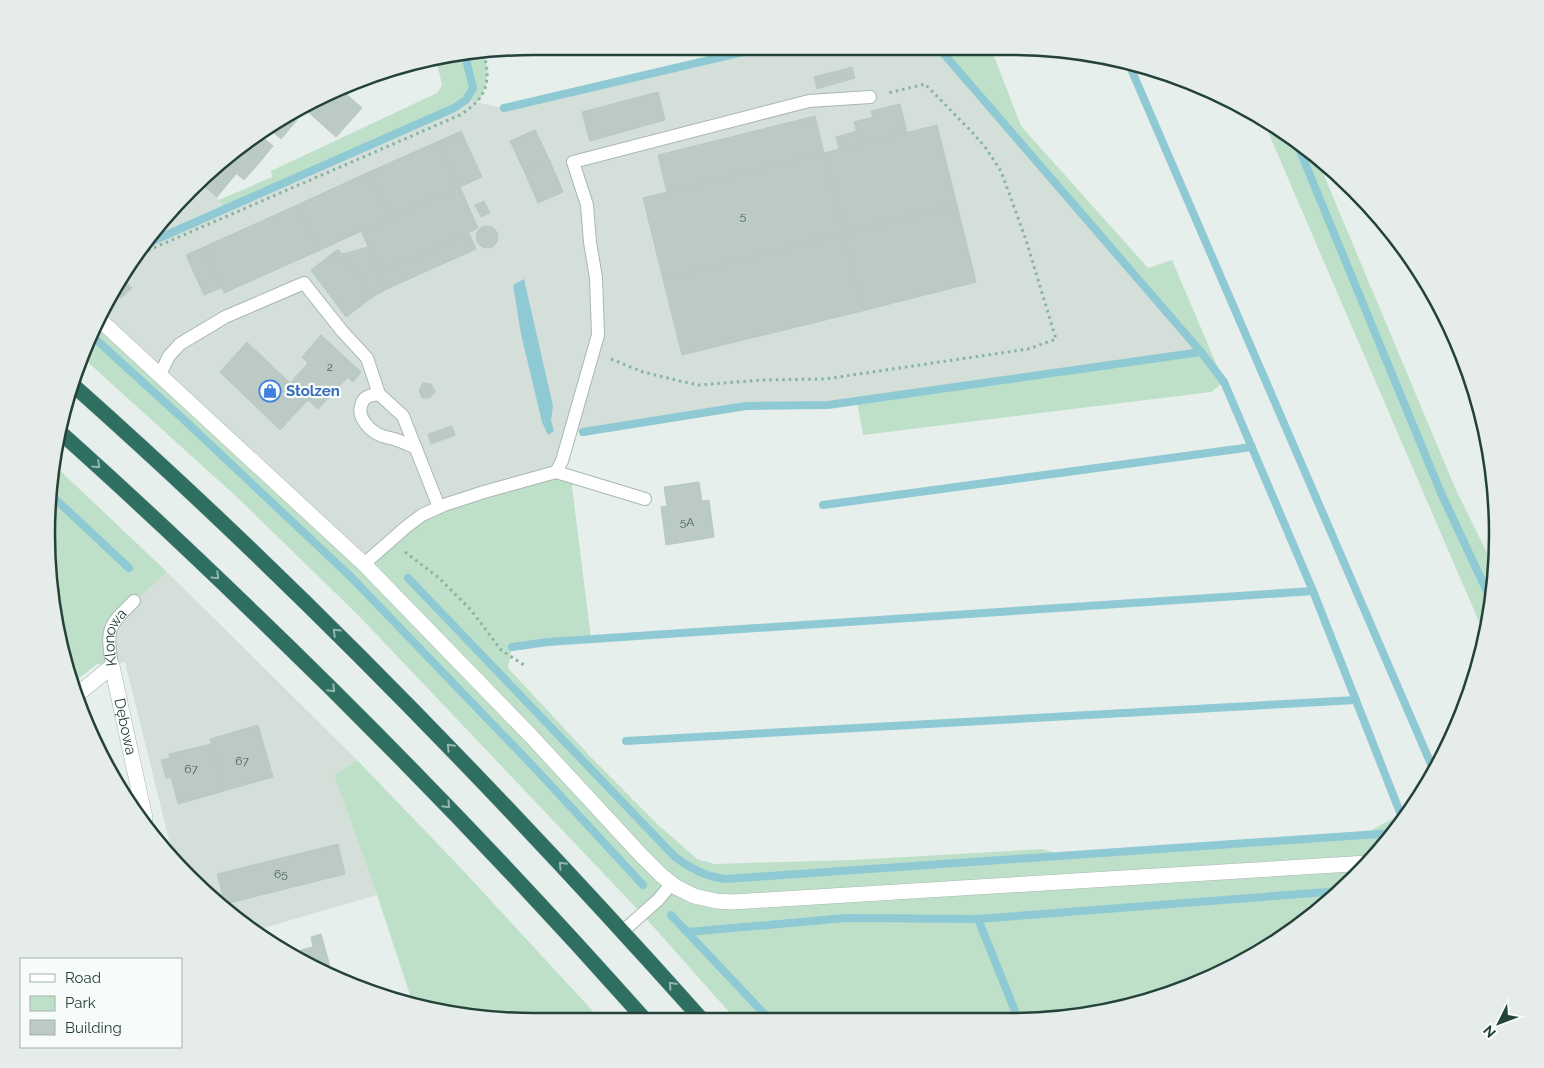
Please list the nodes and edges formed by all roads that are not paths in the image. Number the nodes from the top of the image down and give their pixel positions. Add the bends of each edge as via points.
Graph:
1 (870, 97) road end
2 (103, 323) edge
3 (160, 374) junction
4 (77, 389) edge
5 (379, 394) junction
6 (65, 437) edge
7 (416, 448) junction
8 (556, 472) junction
9 (645, 499) dead end
10 (439, 508) junction
11 (364, 564) junction
12 (134, 602) dead end
13 (112, 666) junction
14 (81, 691) edge
15 (143, 811) edge
16 (1357, 865) edge
17 (672, 883) junction
18 (622, 931) junction
19 (639, 1013) edge
20 (696, 1013) edge

1 - 8 lane via 809,101 573,162 587,205 596,278 598,335 562,461
2 - 3 street
3 - 5 lane via 180,344 225,318 304,282 367,358
3 - 11 street
18 -> 4 highway via 482,780 355,650 245,543
5 - 7 lane via 403,416
5 - 7 lane via 370,395 360,406 364,422 381,436
6 -> 19 highway via 206,566 324,681 451,809
7 - 10 lane
8 - 9 lane
8 - 10 lane
10 - 11 lane via 406,526
11 - 17 street via 641,855
12 - 13 lane, Klonowa via 118,616 109,630
13 - 14 street, Klonowa
13 - 15 street, Dębowa
16 - 17 street via 733,902 694,896
17 - 18 lane via 658,900
20 -> 18 highway

